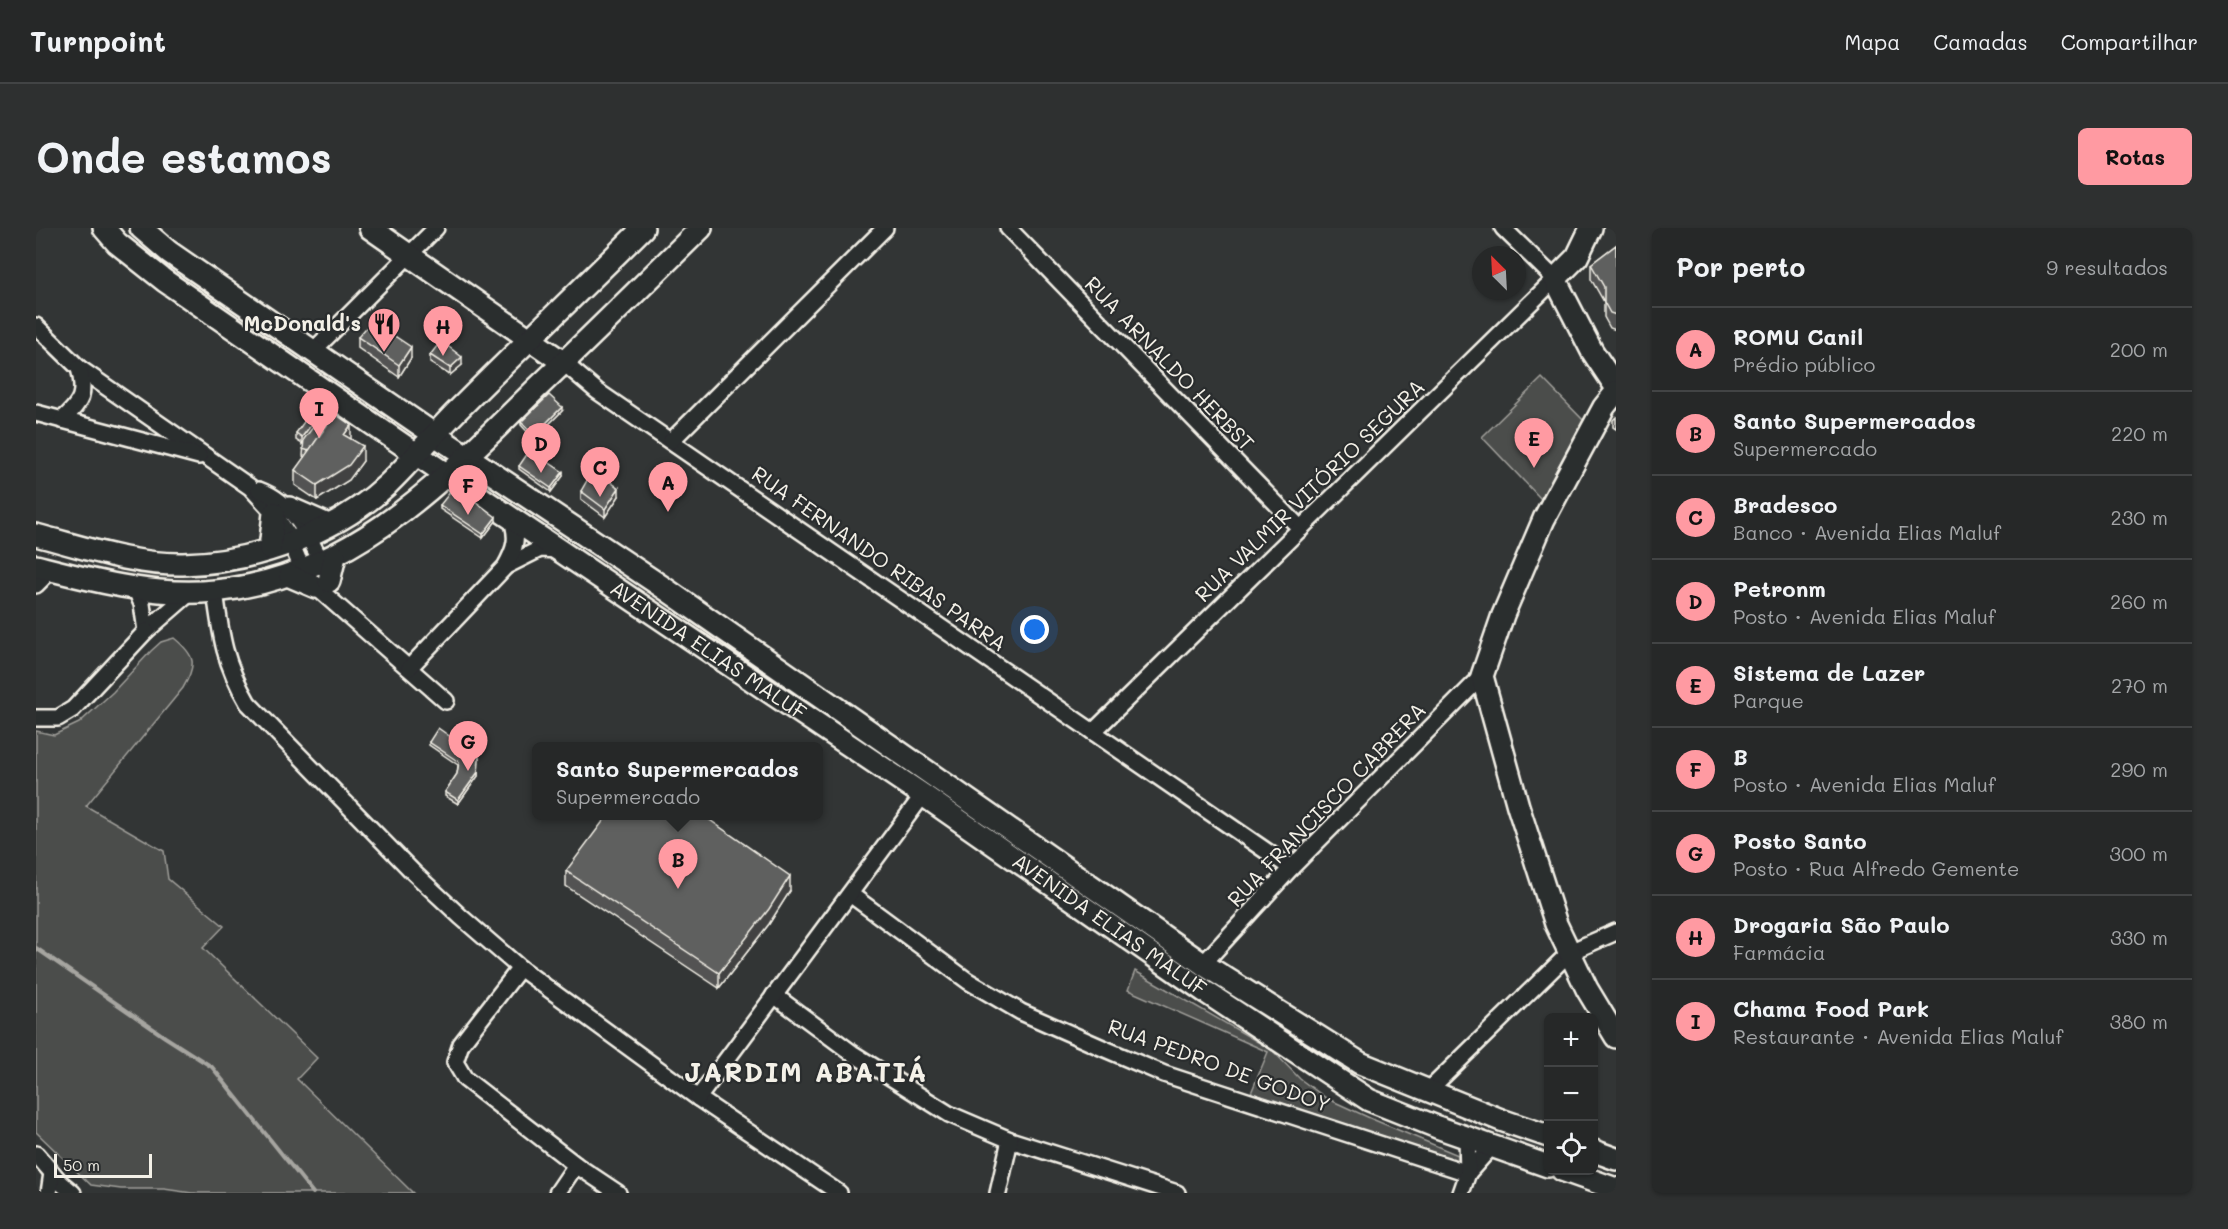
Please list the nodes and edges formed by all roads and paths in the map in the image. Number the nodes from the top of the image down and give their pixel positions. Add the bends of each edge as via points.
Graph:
1 (104, 228) edge
2 (141, 228) edge
3 (370, 228) edge
4 (436, 228) edge
5 (643, 228) edge
6 (701, 228) edge
7 (885, 228) edge
8 (1008, 228) edge
9 (1503, 228) edge
10 (1591, 228) edge
11 (408, 256) junction
12 (1555, 279) junction
13 (36, 326) edge
14 (531, 340) junction
15 (313, 351) junction
16 (1592, 351) junction
17 (564, 363) junction
18 (1616, 363) edge
19 (79, 368) junction
20 (1616, 387) edge
21 (1616, 392) edge
22 (36, 413) edge
23 (62, 420) junction
24 (435, 435) junction
25 (670, 441) junction
26 (416, 454) junction
27 (467, 455) junction
28 (209, 459) junction
29 (446, 474) junction
30 (281, 510) junction
31 (510, 516) junction
32 (328, 525) junction
33 (1301, 529) junction
34 (36, 535) edge
35 (299, 539) junction
36 (270, 549) junction
37 (561, 550) junction
38 (505, 567) junction
39 (44, 568) edge
40 (316, 572) junction
41 (593, 573) junction
42 (36, 585) edge
43 (136, 590) junction
44 (667, 590) junction
45 (215, 591) junction
46 (191, 592) junction
47 (146, 631) junction
48 (409, 668) junction
49 (1482, 676) junction
50 (446, 701) dead end
51 (36, 718) edge
52 (1093, 732) junction
53 (923, 795) junction
54 (1291, 868) junction
55 (850, 894) junction
56 (1616, 932) edge
57 (1570, 952) junction
58 (1203, 964) junction
59 (520, 968) junction
60 (1207, 993) junction
61 (774, 995) junction
62 (1616, 1037) edge
63 (1428, 1091) junction
64 (698, 1098) junction
65 (1544, 1134) edge
66 (1467, 1137) junction
67 (1010, 1140) junction
68 (1492, 1146) junction
69 (1598, 1153) edge
70 (36, 1154) edge
71 (1616, 1159) edge
72 (576, 1165) junction
73 (1544, 1165) edge
74 (52, 1173) junction
75 (1468, 1173) junction
76 (1576, 1175) edge
77 (1616, 1189) edge
78 (835, 1192) edge
79 (49, 1193) edge
80 (73, 1193) edge
81 (557, 1193) edge
82 (618, 1193) edge
83 (998, 1193) edge
84 (1177, 1193) edge
85 (1461, 1193) edge

1 - 26 main road, AVENIDA ELIAS MALUF via 165,281
2 - 15 main road, AVENIDA ELIAS MALUF via 169,252
3 - 11 main road
4 - 11 street
5 - 14 main road
6 - 17 main road
7 - 25 street
8 - 33 street, RUA ARNALDO HERBST
9 - 12 street
10 - 12 main road via 1577,257
11 - 14 main road
11 - 15 street
12 - 16 main road
12 - 33 street, RUA VALMIR VITÓRIO SEGURA
13 - 19 street
14 - 17 main road
14 - 24 main road
15 - 24 main road, AVENIDA ELIAS MALUF
16 - 18 main road via 1608,363
16 - 20 main road
17 - 25 street, RUA FERNANDO RIBAS PARRA
17 - 27 main road
19 - 23 street via 82,395
19 - 28 street
21 - 49 main road via 1604,407 1545,519 1503,615
22 - 23 street
23 - 28 street
24 - 26 main road
24 - 27 main road, AVENIDA ELIAS MALUF
25 - 52 street, RUA FERNANDO RIBAS PARRA
26 - 29 main road, AVENIDA ELIAS MALUF
26 - 32 main road via 385,487
27 - 29 main road
27 - 44 main road, AVENIDA ELIAS MALUF
28 - 30 street
29 - 31 main road, AVENIDA ELIAS MALUF
29 - 40 main road via 387,524
30 - 32 main road
30 - 35 street
30 - 36 main road
31 - 37 main road, AVENIDA ELIAS MALUF
31 - 38 street via 516,535
32 - 35 main road
33 - 52 street, RUA VALMIR VITÓRIO SEGURA
34 - 36 main road via 138,560 181,564
35 - 36 main road
35 - 40 street
37 - 38 street via 540,549
37 - 41 main road, AVENIDA ELIAS MALUF
38 - 48 street
39 - 42 street
39 - 43 main road
40 - 45 main road
40 - 48 street via 356,621
41 - 44 main road via 613,562
41 - 53 main road, AVENIDA ELIAS MALUF
43 - 46 main road
43 - 47 street
44 - 58 main road, AVENIDA ELIAS MALUF
45 - 46 main road
45 - 59 street via 224,653 248,703 414,873
46 - 47 street
47 - 51 street via 73,709 58,718
48 - 50 street
49 - 54 street, RUA FRANCISCO CABRERA
49 - 57 main road via 1556,924
52 - 54 street, RUA FERNANDO RIBAS PARRA
53 - 55 street
53 - 60 main road, AVENIDA ELIAS MALUF
54 - 58 street, RUA FRANCISCO CABRERA
55 - 61 street
55 - 75 street, RUA PEDRO DE GODOY via 968,981 1021,1012 1164,1074
56 - 57 street
57 - 62 main road via 1587,990
57 - 63 street
58 - 60 main road
58 - 63 main road, AVENIDA ELIAS MALUF via 1360,1063
59 - 64 street
59 - 72 street via 461,1044 455,1062 465,1079
60 - 66 main road, AVENIDA ELIAS MALUF via 1370,1100
61 - 64 street
61 - 67 street via 852,1053 949,1114
63 - 65 main road, AVENIDA ELIAS MALUF
64 - 78 street
66 - 68 main road, AVENIDA ELIAS MALUF
66 - 75 street
67 - 83 street
67 - 84 street
68 - 73 main road, AVENIDA ELIAS MALUF
68 - 75 street
69 - 71 main road
70 - 74 street
72 - 81 street
72 - 82 street
74 - 79 street
74 - 80 street
75 - 85 street
76 - 77 main road

